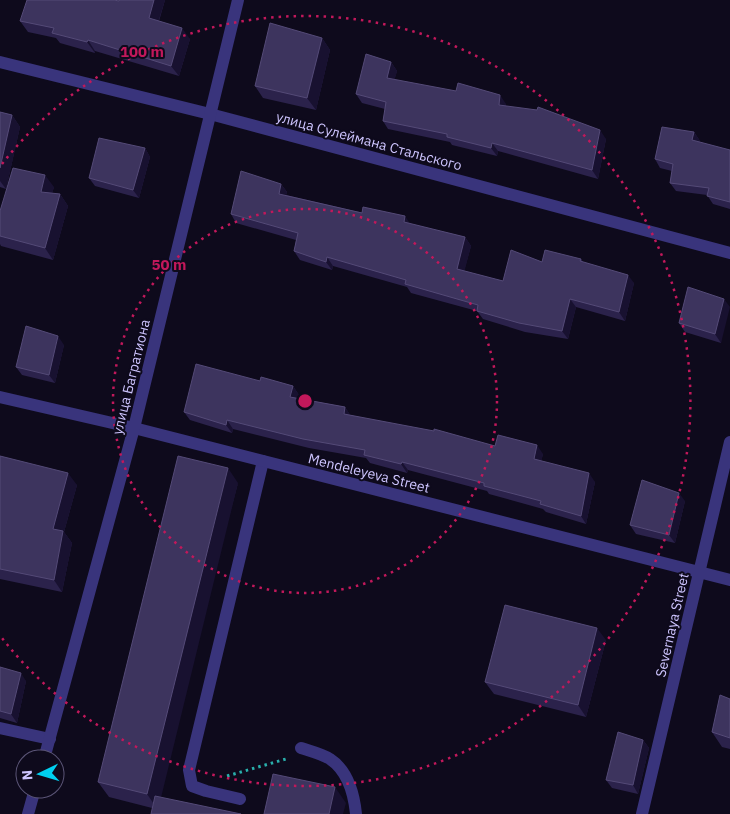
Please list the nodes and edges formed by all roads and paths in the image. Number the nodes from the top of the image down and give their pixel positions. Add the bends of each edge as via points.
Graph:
1 (238, 0) edge
2 (0, 62) edge
3 (210, 114) junction
4 (730, 253) edge
5 (0, 397) edge
6 (134, 428) junction
7 (730, 442) edge
8 (263, 461) junction
9 (700, 572) junction
10 (730, 580) edge
11 (0, 728) edge
12 (50, 739) junction
13 (301, 748) joint
14 (47, 749) edge
15 (206, 791) junction
16 (32, 799) edge
17 (240, 799) dead end
18 (28, 814) edge
19 (356, 814) edge
20 (642, 814) edge

1 - 3 street, улица Багратиона
2 - 3 street, улица Сулеймана Стальского
3 - 4 street, улица Сулеймана Стальского
3 - 6 street, улица Багратиона
5 - 6 street, Mendeleyeva Street
6 - 8 street, Mendeleyeva Street
6 - 12 street, улица Багратиона
7 - 9 street, Severnaya Street
8 - 9 street, Mendeleyeva Street
8 - 15 street via 189,770 192,786
9 - 10 street, Mendeleyeva Street
9 - 20 street, Severnaya Street
11 - 12 street
12 - 14 street, улица Багратиона
13 - 15 path via 289,758 226,776
13 - 19 street via 330,758 343,771 354,798
15 - 17 street
16 - 18 street

